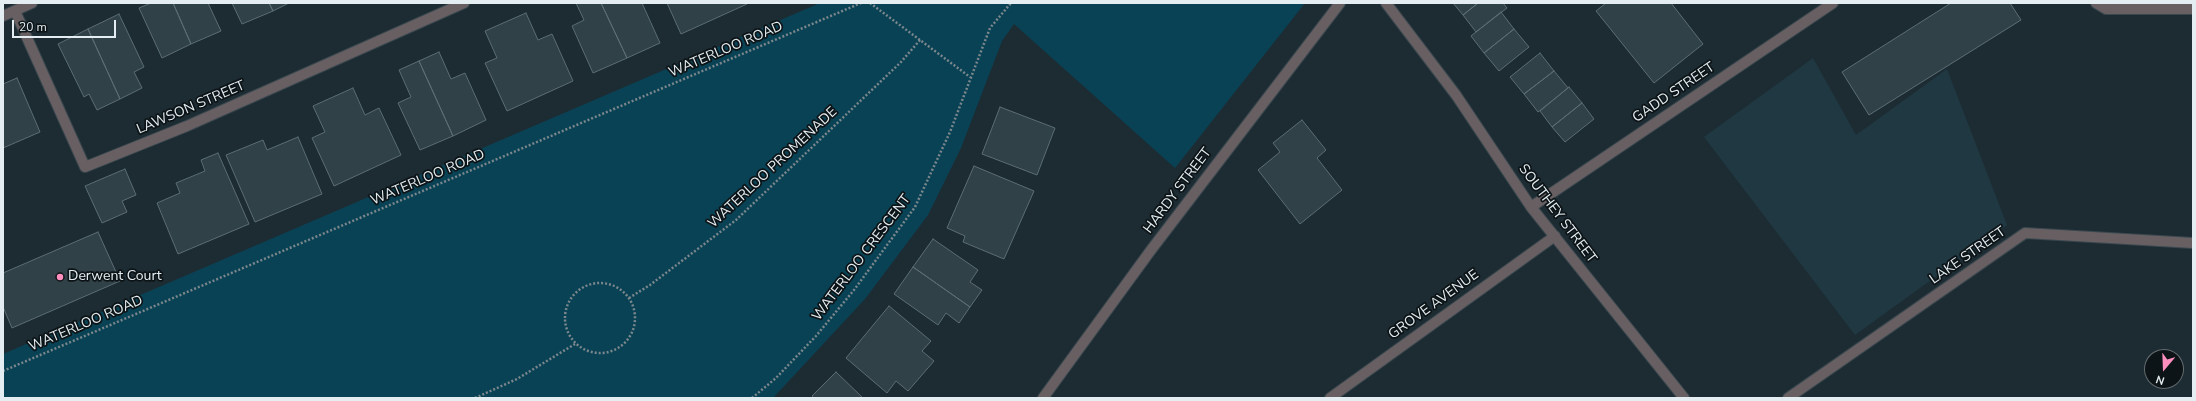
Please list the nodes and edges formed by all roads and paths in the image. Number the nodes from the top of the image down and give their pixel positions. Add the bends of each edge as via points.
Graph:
1 (32, 3) edge
2 (464, 3) edge
3 (862, 3) edge
4 (870, 3) edge
5 (1011, 3) edge
6 (1340, 3) edge
7 (1833, 3) edge
8 (2096, 3) edge
9 (1388, 4) edge
10 (2193, 9) edge
11 (15, 11) junction
12 (3, 16) edge
13 (920, 40) junction
14 (970, 77) junction
15 (1531, 207) junction
16 (1555, 236) junction
17 (2193, 243) edge
18 (629, 298) junction
19 (575, 344) junction
20 (3, 371) edge
21 (475, 398) edge
22 (752, 398) edge
23 (1044, 398) edge
24 (1330, 398) edge
25 (1684, 398) edge
26 (1788, 398) edge

1 - 11 street
2 - 11 street, LAWSON STREET via 187,126 85,167
3 - 20 path, WATERLOO ROAD
4 - 13 path
5 - 14 path, WATERLOO CRESCENT via 990,28
6 - 23 street, HARDY STREET via 1151,250
7 - 15 street, GADD STREET
8 - 10 street via 2106,9
9 - 15 street, SOUTHEY STREET via 1456,95
11 - 12 street
13 - 14 path
13 - 18 path, WATERLOO PROMENADE via 901,62 736,220
14 - 22 path, WATERLOO CRESCENT via 950,132 915,207 854,290 816,336 776,378
15 - 16 street, SOUTHEY STREET
16 - 24 street, GROVE AVENUE
16 - 25 street, SOUTHEY STREET
17 - 26 street, LAKE STREET via 2025,233
18 - 19 path via 635,312 634,327 626,340 614,350 599,353 584,350
18 - 19 path via 614,285 596,282 578,289 566,304 564,323
19 - 21 path via 517,378

